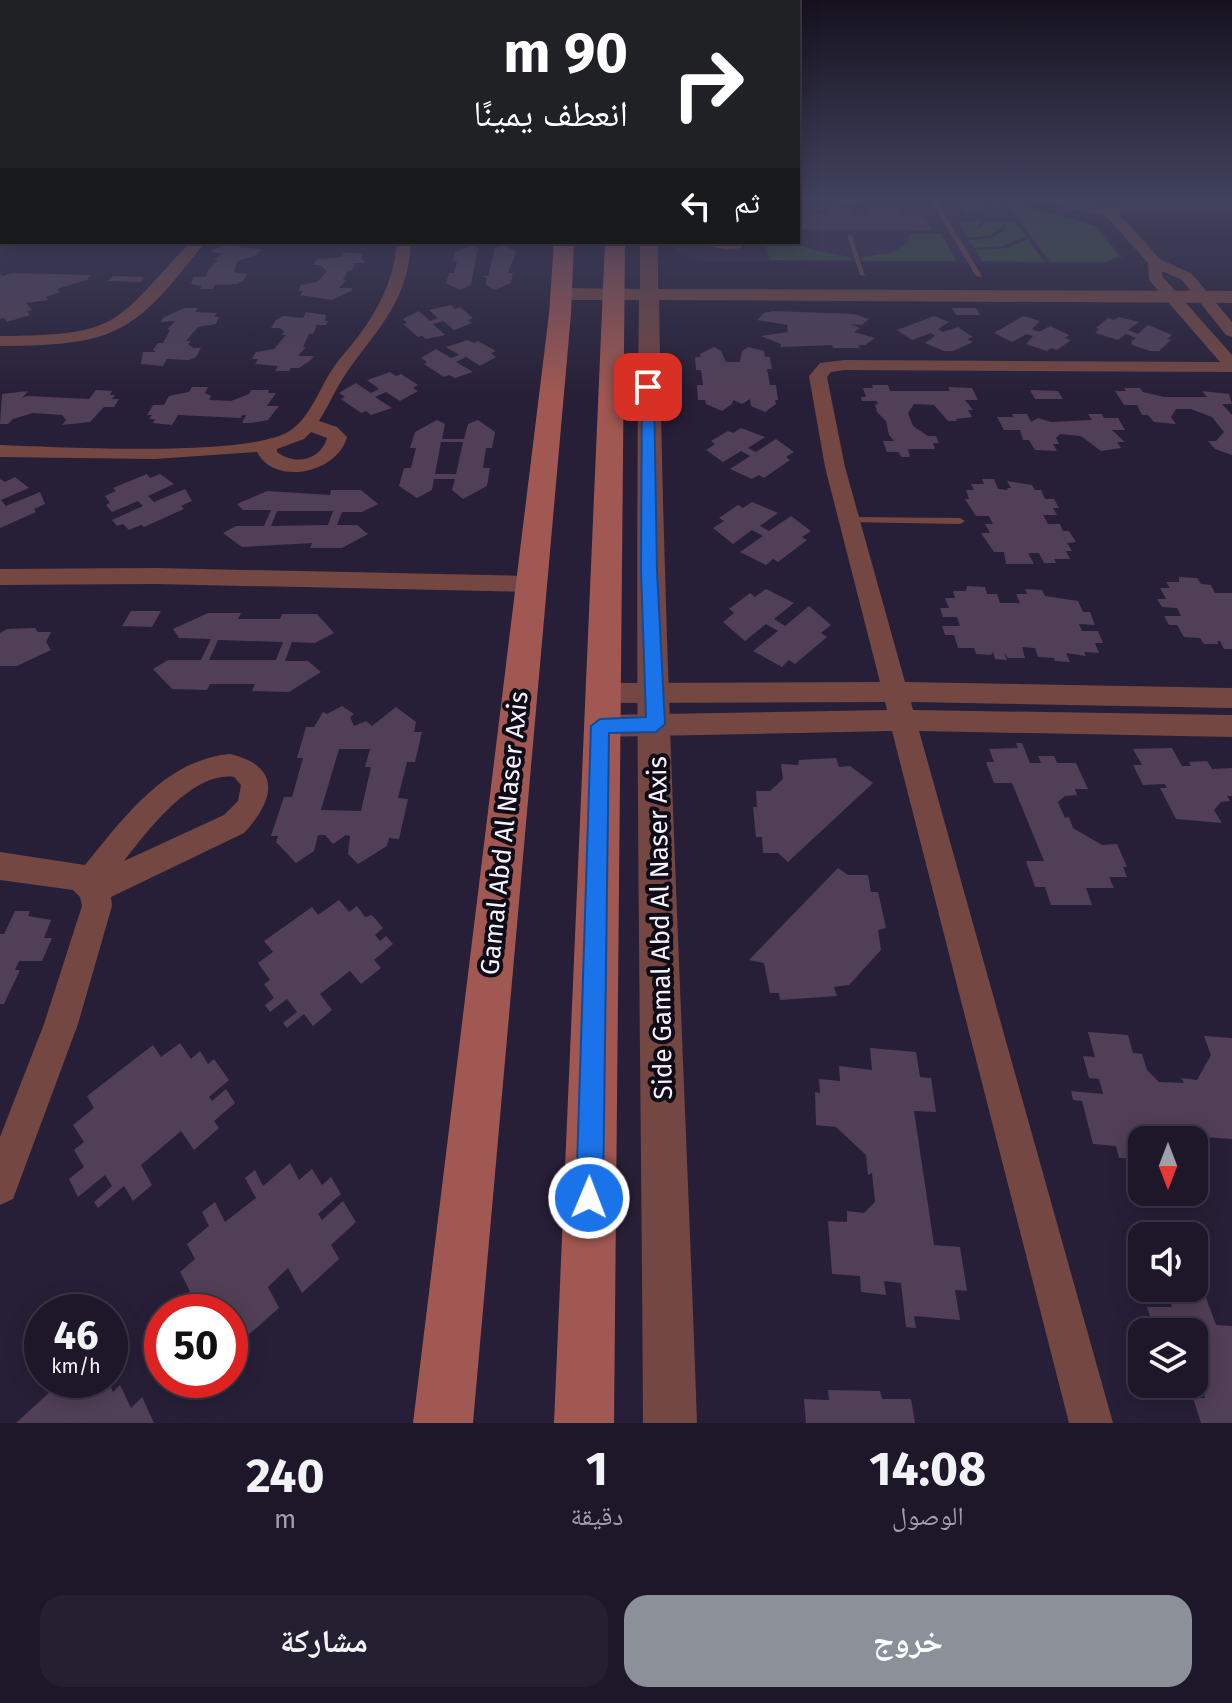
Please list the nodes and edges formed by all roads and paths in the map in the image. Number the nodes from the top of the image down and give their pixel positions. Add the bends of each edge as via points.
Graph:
1 (178, 264) edge
2 (404, 264) edge
3 (859, 264) edge
4 (979, 264) edge
5 (1144, 264) edge
6 (1149, 272) junction
7 (605, 273) edge
8 (863, 275) dead end
9 (950, 276) dead end
10 (987, 276) joint
11 (1187, 277) junction
12 (1217, 278) dead end
13 (1170, 296) junction
14 (1203, 296) junction
15 (1232, 297) edge
16 (1232, 332) edge
17 (0, 341) edge
18 (1232, 366) edge
19 (305, 426) junction
20 (267, 445) junction
21 (0, 451) edge
22 (849, 520) junction
23 (960, 521) dead end
24 (0, 577) edge
25 (531, 584) junction
26 (896, 694) junction
27 (1232, 698) edge
28 (601, 709) junction
29 (655, 709) junction
30 (904, 720) junction
31 (1232, 726) edge
32 (0, 866) edge
33 (91, 886) junction
34 (0, 1186) edge
35 (443, 1423) edge
36 (584, 1423) edge
37 (670, 1423) edge
38 (1091, 1423) edge

1 - 17 street via 139,308 113,327 75,338
2 - 19 street via 385,309 328,384
3 - 8 lane
4 - 10 lane
5 - 6 street
6 - 11 street
6 - 13 street
7 - 13 street
7 - 25 main road, Gamal Abd Al Naser Axis
7 - 28 main road
7 - 29 street, Side Gamal Abd Al Naser Axis via 648,447
9 - 10 street
11 - 12 street
11 - 14 street
13 - 14 street
13 - 18 street
14 - 15 street
14 - 16 street
18 - 22 street via 826,367 818,376 824,424
19 - 20 street via 292,439
19 - 20 street via 331,430 337,437 329,455 285,465 273,461
20 - 21 street via 131,454
22 - 23 lane
22 - 26 street
24 - 25 street
25 - 35 main road, Gamal Abd Al Naser Axis
26 - 27 street
26 - 29 street
26 - 30 street
28 - 29 street
28 - 36 main road
29 - 30 street
29 - 37 street, Side Gamal Abd Al Naser Axis
30 - 31 street
30 - 38 street
32 - 33 street via 71,873
33 - 33 street via 234,824 256,799 253,775 229,764 213,766 180,784 149,811
33 - 34 street via 97,906 61,1024

